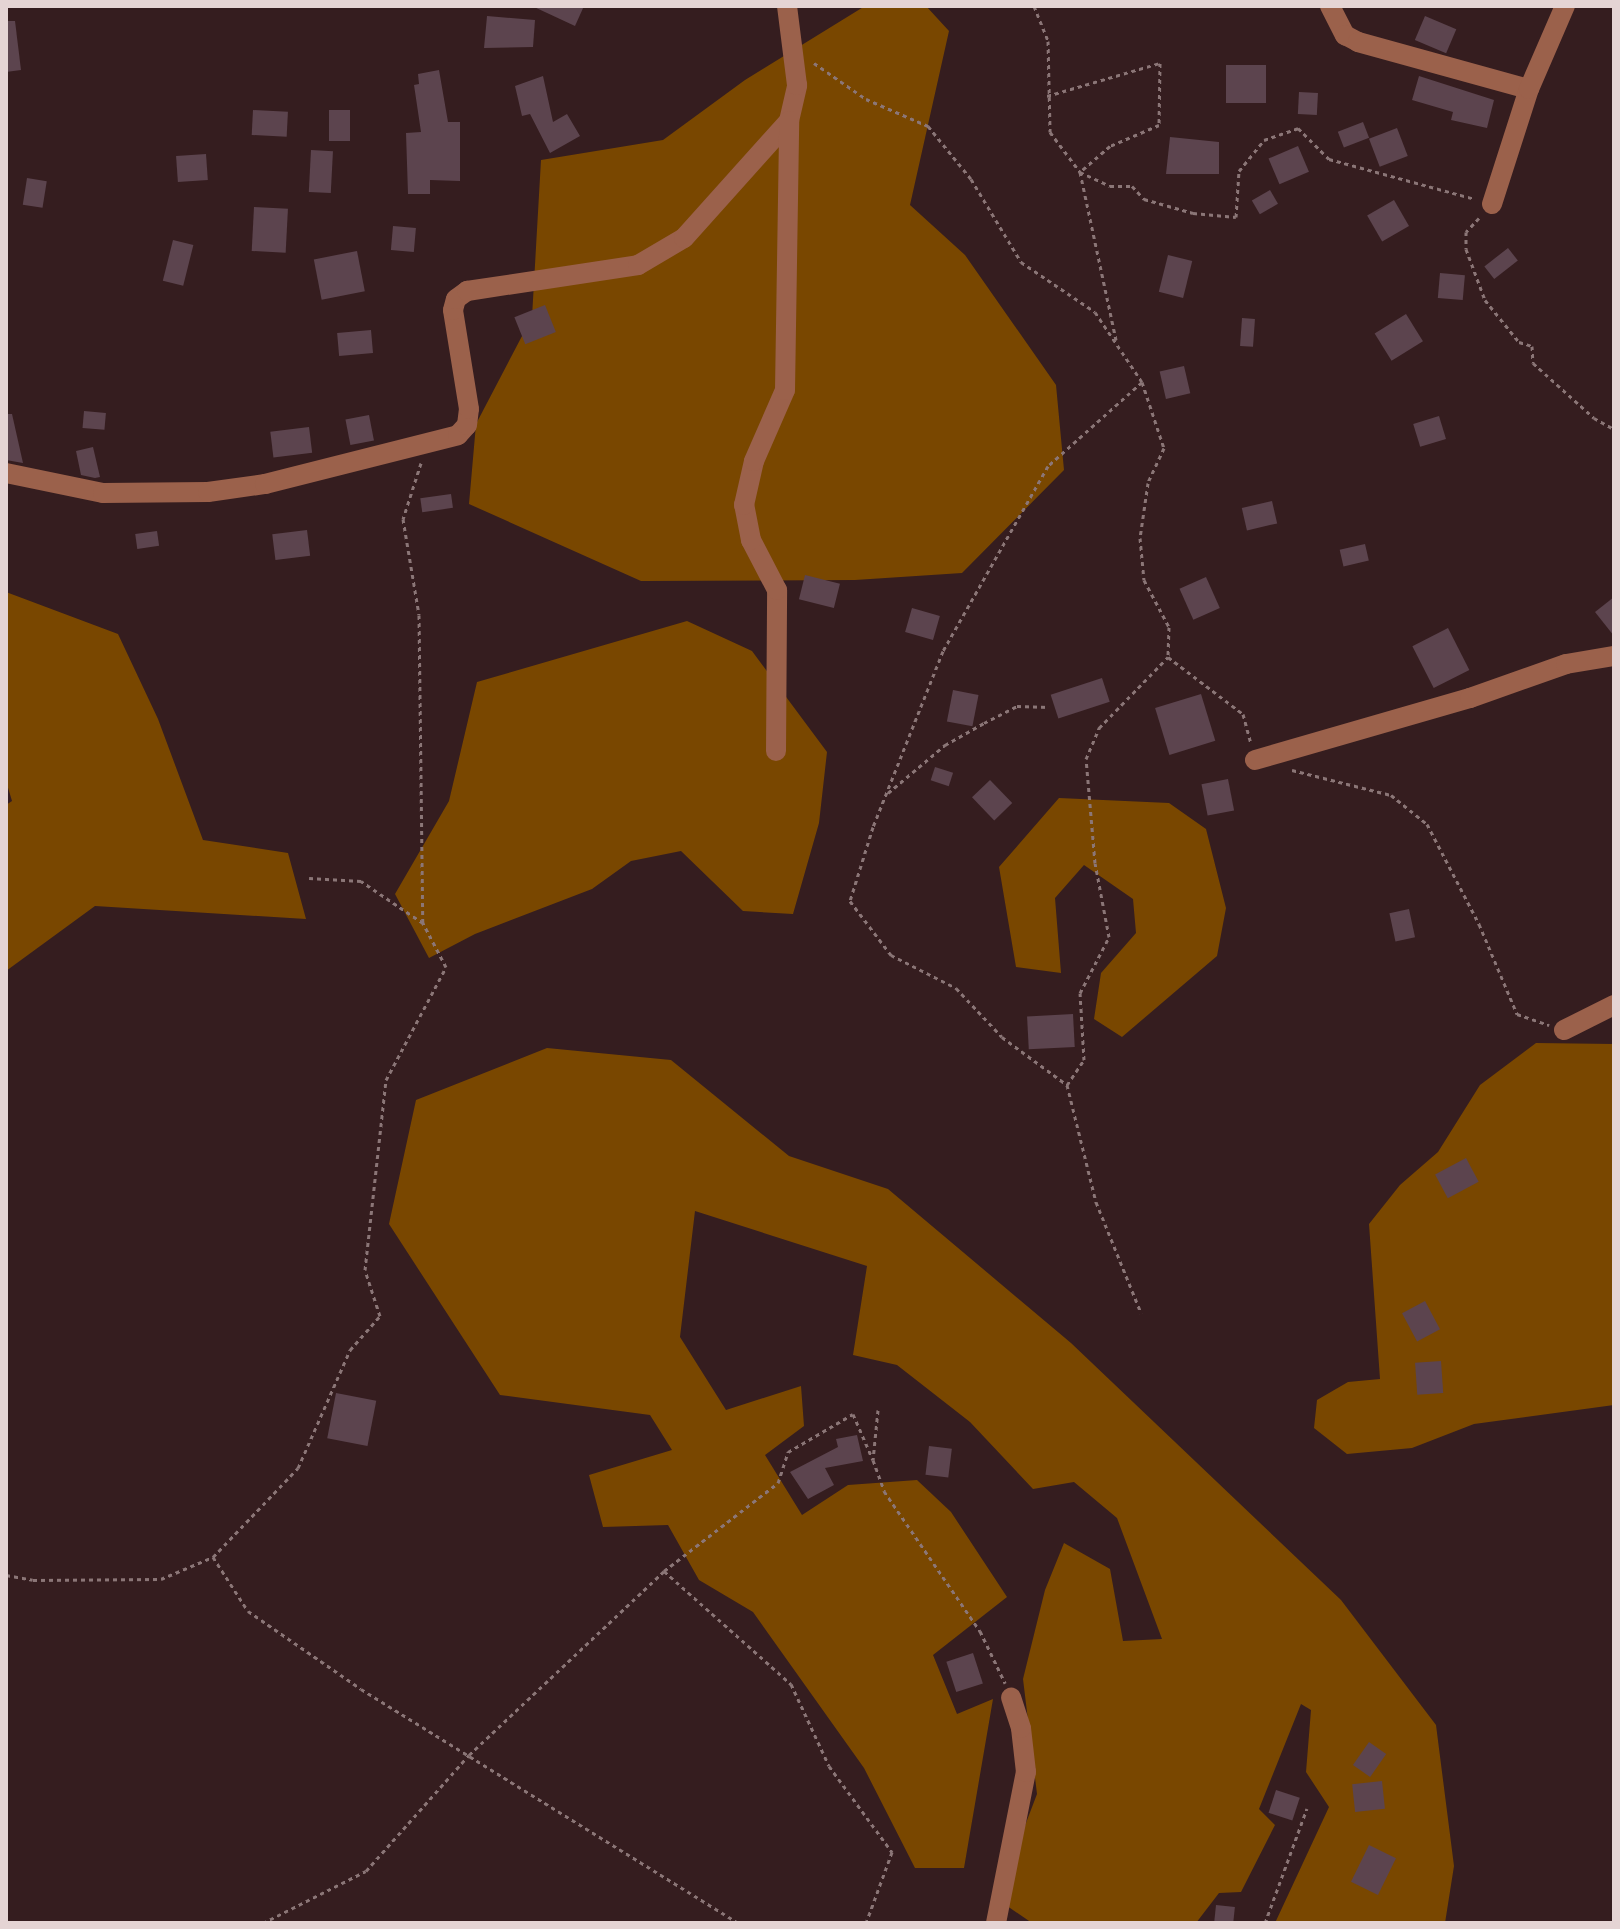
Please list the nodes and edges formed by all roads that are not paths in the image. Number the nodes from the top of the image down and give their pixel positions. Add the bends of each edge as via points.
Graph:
1 (787, 6) edge
2 (1330, 6) edge
3 (1565, 6) edge
4 (1529, 89) junction
5 (789, 121) junction
6 (1492, 204) road end
7 (6, 473) edge
8 (1614, 656) edge
9 (776, 751) dead end
10 (1255, 760) road end
11 (1614, 1005) edge
12 (1564, 1030) road end
13 (1011, 1698) road end
14 (996, 1923) edge

1 - 5 street via 797,85
2 - 4 street via 1345,35 1358,42
3 - 4 street
4 - 6 street
5 - 7 street via 684,238 655,259 467,291 456,299 467,425 458,435 265,484 208,492 103,493
5 - 9 street via 791,270 785,390 754,461 744,505 751,540 777,590
8 - 10 street via 1553,668 1470,698
11 - 12 street
13 - 14 street via 1026,1772

